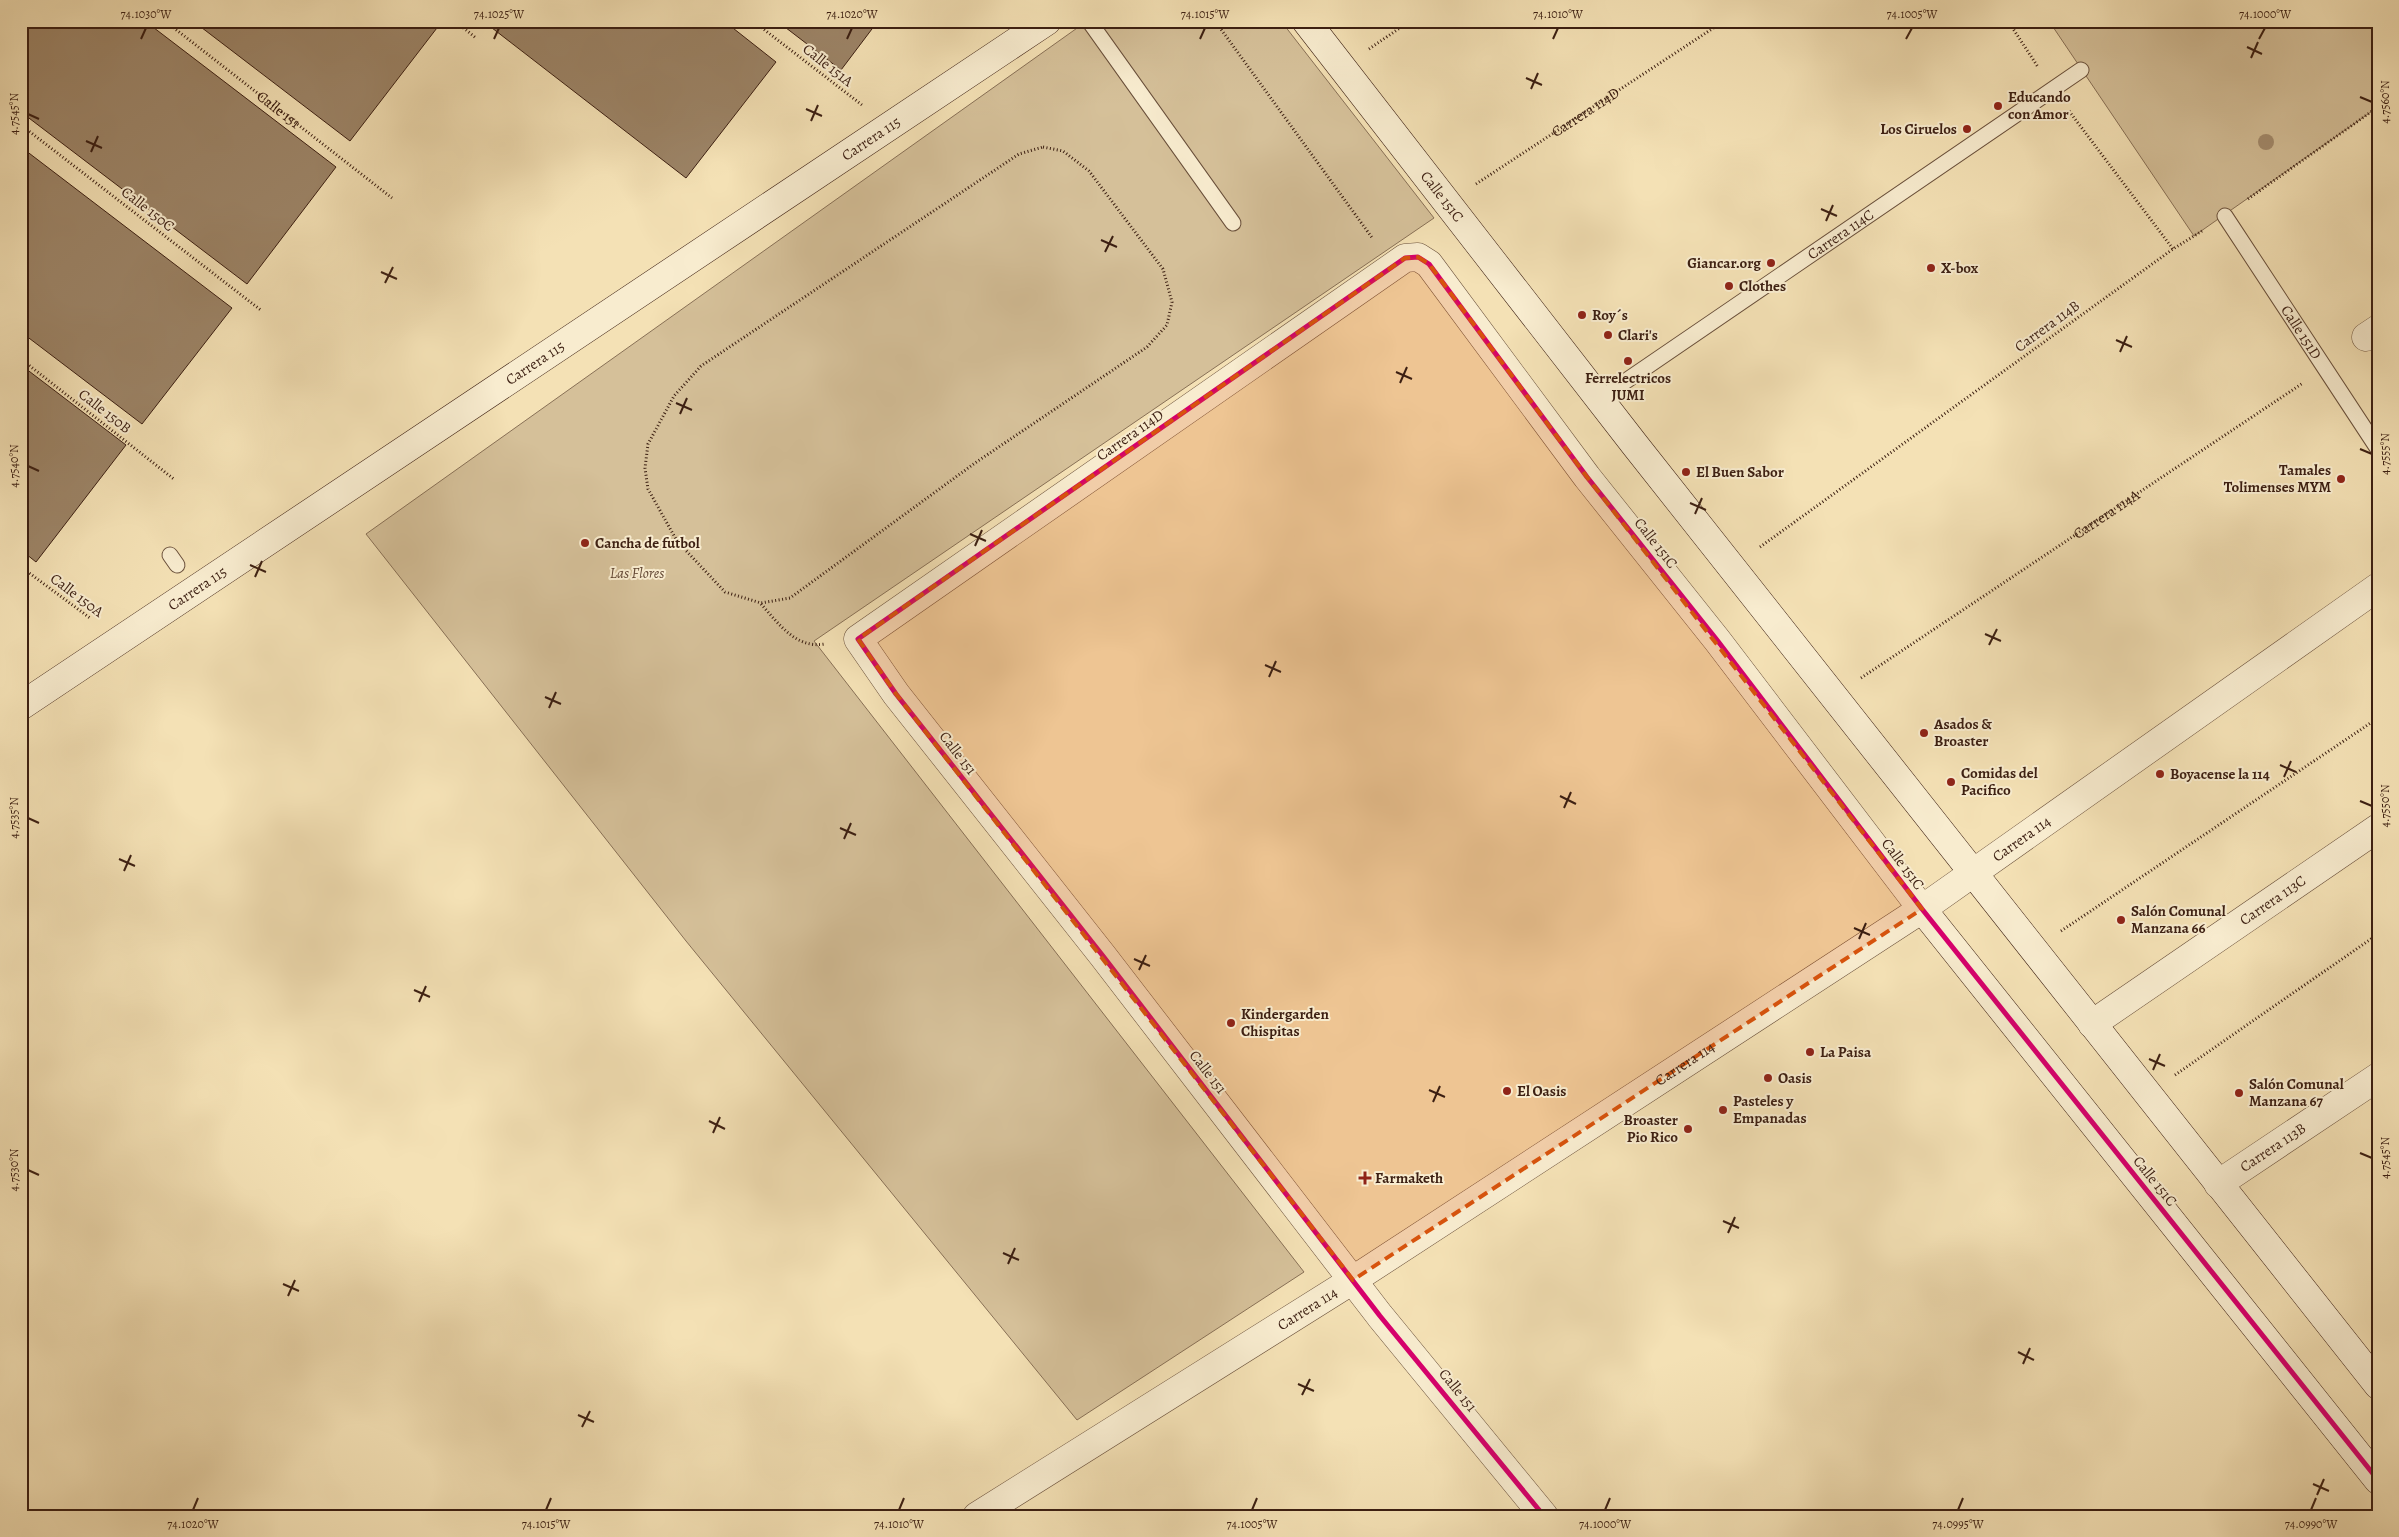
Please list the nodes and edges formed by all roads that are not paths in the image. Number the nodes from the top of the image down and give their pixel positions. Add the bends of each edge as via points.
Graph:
1 (1047, 21) edge
2 (1089, 21) edge
3 (1306, 21) edge
4 (2080, 70) dead end
5 (2225, 216) road end
6 (1233, 223) dead end
7 (1418, 257) joint
8 (1601, 398) junction
9 (2378, 449) edge
10 (2378, 587) edge
11 (858, 639) joint
12 (21, 706) edge
13 (2378, 828) edge
14 (1972, 872) junction
15 (1922, 909) junction
16 (2092, 1024) junction
17 (2378, 1077) edge
18 (2218, 1184) junction
19 (1353, 1280) junction
20 (2378, 1385) edge
21 (2378, 1480) edge
22 (977, 1516) edge
23 (1544, 1516) edge

1 - 12 street, Carrera 115
2 - 6 lane
3 - 8 street, Calle 151C
4 - 8 lane, Carrera 114C
5 - 9 lane, Calle 151D
7 - 11 street, Carrera 114D via 1405,258
7 - 15 street, Calle 151C via 1429,264 1587,476
8 - 14 street, Calle 151C
10 - 14 street, Carrera 114
11 - 19 street, Calle 151 via 896,694
13 - 16 street, Carrera 113C
14 - 15 street, Carrera 114
14 - 16 street, Calle 151C
15 - 19 street, Carrera 114
15 - 21 street, Calle 151C
16 - 18 street, Calle 151C
17 - 18 street, Carrera 113B
18 - 20 street, Calle 151C
19 - 22 street, Carrera 114
19 - 23 street, Calle 151

